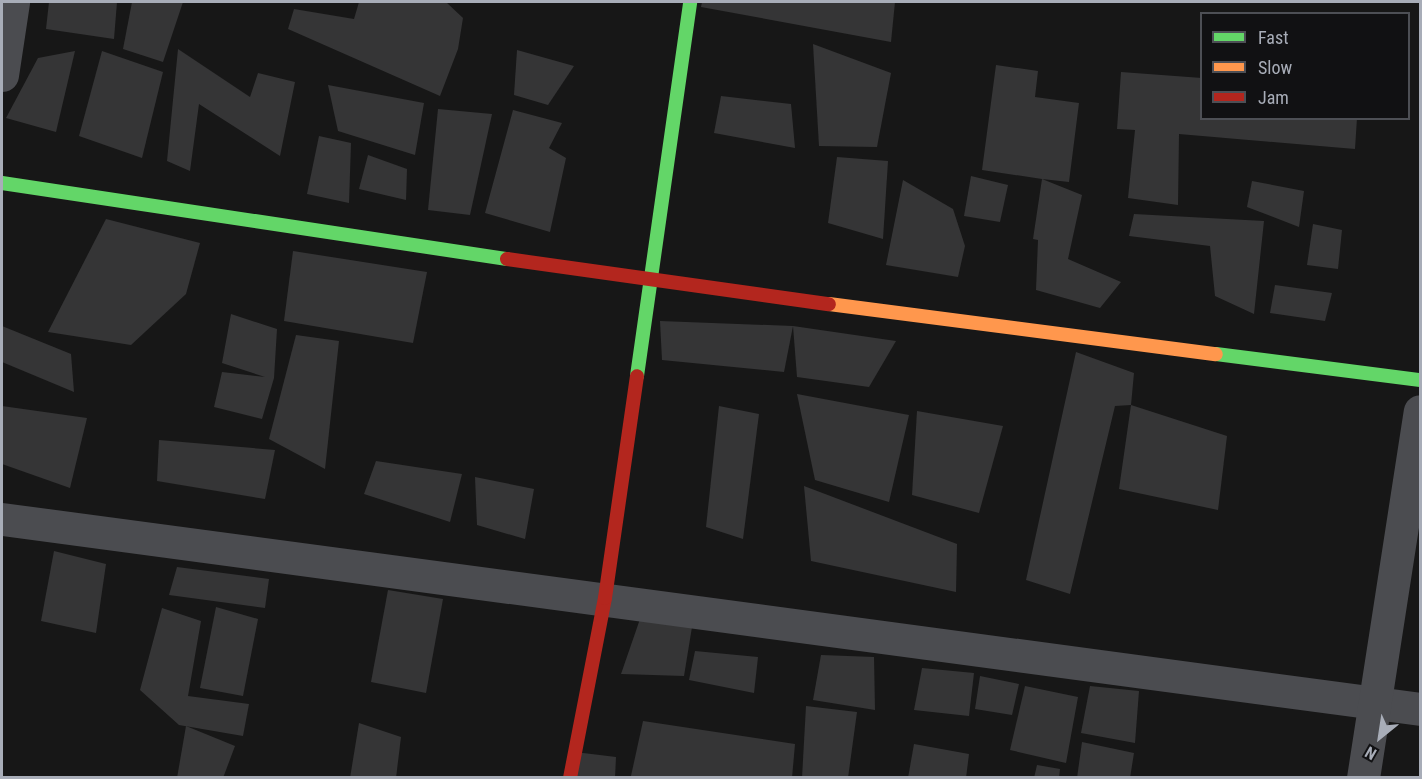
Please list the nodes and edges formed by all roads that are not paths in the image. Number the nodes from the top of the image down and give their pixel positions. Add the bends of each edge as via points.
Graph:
1 (13, 2) edge
2 (690, 2) edge
3 (2, 75) edge
4 (2, 183) edge
5 (652, 281) junction
6 (1420, 380) edge
7 (1420, 411) edge
8 (2, 519) edge
9 (604, 598) junction
10 (1375, 702) junction
11 (1420, 708) edge
12 (570, 777) edge
13 (1363, 777) edge

1 - 3 street
2 - 5 street
4 - 5 street
5 - 6 street
5 - 9 street
7 - 10 street
8 - 9 street
9 - 10 street
9 - 12 street
10 - 11 street
10 - 13 street

